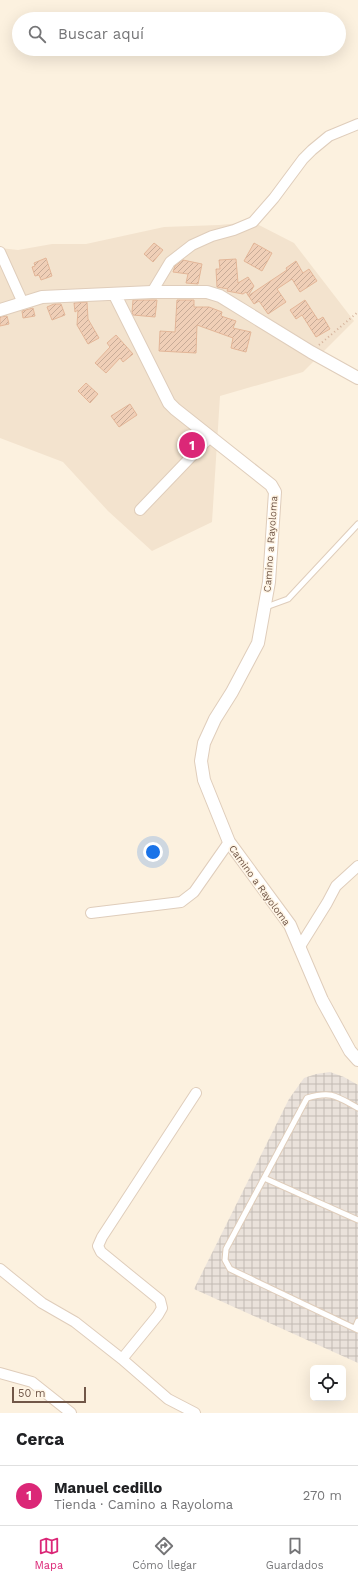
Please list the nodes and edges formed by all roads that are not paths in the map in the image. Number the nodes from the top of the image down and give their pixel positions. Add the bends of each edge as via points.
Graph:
1 (358, 124) edge
2 (0, 252) edge
3 (152, 292) junction
4 (115, 295) junction
5 (24, 303) junction
6 (0, 310) edge
7 (358, 378) edge
8 (210, 437) junction
9 (140, 510) dead end
10 (358, 524) edge
11 (265, 607) junction
12 (229, 842) junction
13 (358, 866) edge
14 (91, 913) dead end
15 (299, 948) junction
16 (358, 1060) edge
17 (196, 1093) dead end
18 (358, 1108) edge
19 (264, 1178) junction
20 (358, 1220) edge
21 (0, 1269) edge
22 (358, 1322) edge
23 (356, 1329) edge
24 (122, 1359) junction
25 (0, 1372) edge
26 (71, 1413) edge
27 (195, 1413) edge

1 - 3 street via 329,136 303,158 253,222 192,245 170,262
2 - 5 street
3 - 4 street
3 - 7 street via 207,292 220,296
4 - 5 street via 42,297
4 - 8 street, Camino a Rayoloma via 169,403
5 - 6 street
8 - 9 street
8 - 11 street, Camino a Rayoloma via 271,485 275,492
10 - 11 lane via 288,599
11 - 12 street, Camino a Rayoloma via 258,643 215,719 204,743 201,762 204,780
12 - 14 street via 194,892 181,902
12 - 15 street, Camino a Rayoloma via 290,926
13 - 15 street via 336,886
15 - 16 street, Camino a Rayoloma via 322,1000 350,1051
17 - 24 street via 98,1246 101,1252 160,1300 162,1308
18 - 19 lane via 333,1095 307,1098
19 - 20 lane
19 - 23 lane via 226,1249 225,1260 230,1269
21 - 24 street via 42,1303 75,1322
22 - 23 lane
24 - 27 street via 168,1399
25 - 26 street via 32,1382

